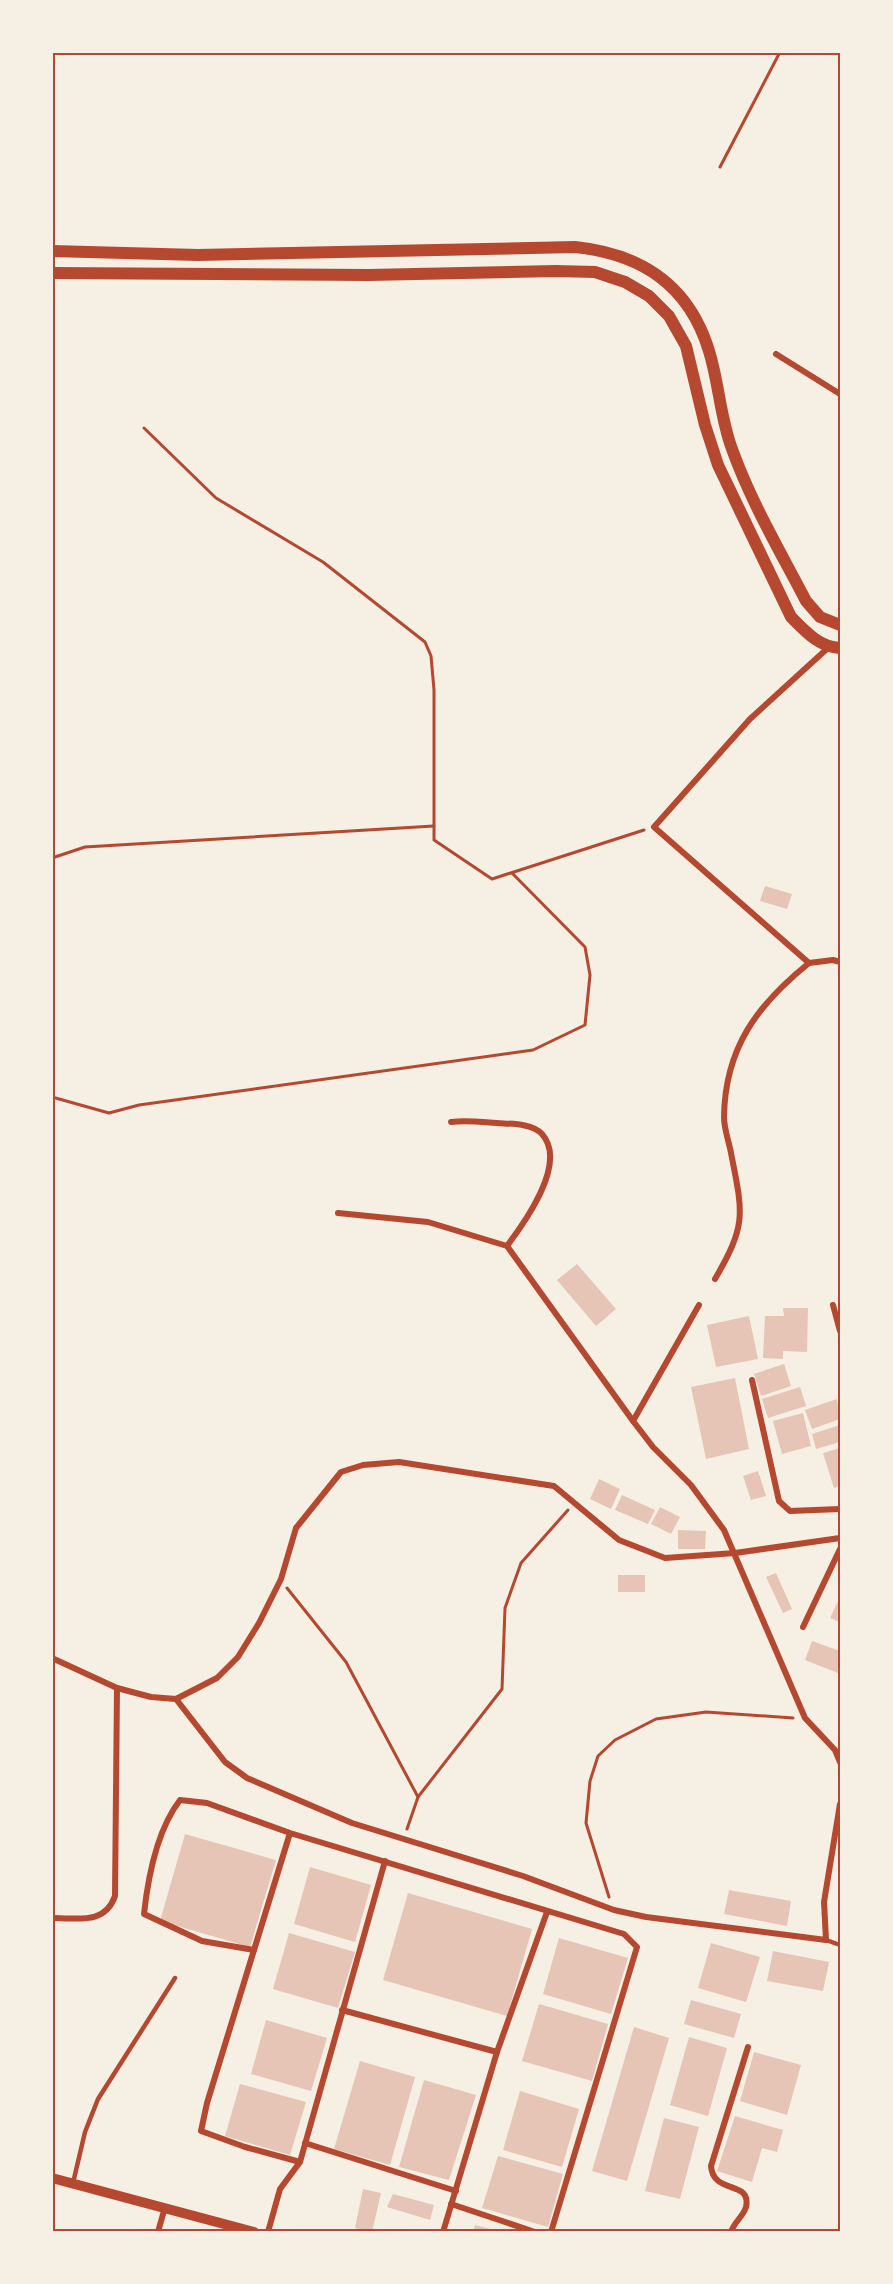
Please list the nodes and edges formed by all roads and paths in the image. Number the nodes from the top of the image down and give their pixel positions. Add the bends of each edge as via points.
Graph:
1 (780, 52) edge
2 (720, 167) dead end
3 (52, 251) edge
4 (52, 273) edge
5 (776, 354) dead end
6 (711, 357) junction
7 (690, 361) junction
8 (840, 394) edge
9 (144, 428) dead end
10 (840, 625) edge
11 (835, 648) edge
12 (434, 826) junction
13 (654, 827) junction
14 (52, 858) edge
15 (512, 873) junction
16 (840, 962) edge
17 (809, 963) junction
18 (52, 1097) edge
19 (451, 1122) dead end
20 (338, 1213) dead end
21 (507, 1246) junction
22 (715, 1279) dead end
23 (699, 1305) dead end
24 (833, 1305) dead end
25 (840, 1331) edge
26 (752, 1380) dead end
27 (633, 1421) junction
28 (576, 1502) junction
29 (840, 1509) edge
30 (840, 1538) edge
31 (840, 1549) edge
32 (735, 1553) junction
33 (281, 1579) junction
34 (803, 1627) dead end
35 (52, 1658) edge
36 (117, 1688) junction
37 (176, 1699) junction
38 (805, 1718) junction
39 (840, 1762) edge
40 (418, 1797) junction
41 (840, 1804) edge
42 (290, 1833) junction
43 (404, 1838) junction
44 (385, 1861) junction
45 (614, 1910) junction
46 (547, 1912) junction
47 (52, 1918) edge
48 (826, 1940) junction
49 (840, 1945) edge
50 (254, 1950) junction
51 (175, 1978) dead end
52 (342, 2010) junction
53 (748, 2047) dead end
54 (497, 2052) junction
55 (305, 2143) junction
56 (300, 2162) junction
57 (52, 2178) edge
58 (73, 2183) junction
59 (456, 2191) junction
60 (451, 2204) junction
61 (165, 2206) junction
62 (159, 2232) edge
63 (254, 2232) edge
64 (268, 2232) edge
65 (443, 2232) edge
66 (535, 2232) edge
67 (551, 2232) edge
68 (731, 2232) edge

1 - 2 path
3 - 6 main road via 198,255 575,247 606,250 658,274 677,293 699,322
4 - 7 main road via 596,272 649,296 669,316
5 - 8 street
6 - 7 main road
6 - 10 main road via 732,449 767,525 806,601 820,617
7 - 11 main road via 718,465 791,617 811,637
9 - 12 path via 216,498 323,562 425,642 431,656 434,690
11 - 13 street via 750,719
12 - 14 path via 85,847
12 - 15 path via 434,840 492,879
13 - 15 path
13 - 17 street
15 - 18 path via 585,947 590,975 585,1025 533,1050 109,1113
16 - 17 street
17 - 22 street via 778,988 744,1032 728,1082 724,1119 741,1223 734,1248
19 - 21 street via 467,1120 531,1128 541,1133 549,1149 538,1201
20 - 21 street via 428,1222
21 - 27 street
23 - 27 street
24 - 25 street
26 - 29 street via 779,1501 790,1511
27 - 32 street via 691,1485 724,1530
28 - 32 street via 619,1540 665,1558
28 - 33 street via 555,1486 399,1462 363,1465 341,1472 296,1527
28 - 40 path via 521,1563 505,1608 502,1689
30 - 32 street
31 - 34 street
32 - 38 street
33 - 37 street via 238,1657 217,1678
33 - 40 path via 346,1662
35 - 36 street
36 - 37 street
36 - 47 street via 115,1896 111,1908 96,1919
37 - 43 street via 225,1762 247,1778 352,1823
38 - 39 street via 835,1750
38 - 45 path via 706,1712 656,1719 615,1740 598,1756 590,1781 586,1823
40 - 43 path
41 - 48 street via 824,1902
42 - 44 street
42 - 50 street
42 - 50 street via 207,1803 180,1800 172,1810 147,1886 144,1914 202,1941
43 - 45 street
44 - 46 street
44 - 52 street
45 - 48 street
46 - 54 street
46 - 67 street via 624,1934 637,1947
48 - 49 lane
50 - 56 street via 201,2131
51 - 58 lane via 98,2099 85,2132
52 - 54 street
52 - 55 street
53 - 68 street via 711,2166 717,2182 743,2191 746,2196 743,2214
54 - 59 street
55 - 56 street
55 - 59 street
56 - 64 street via 280,2189
57 - 58 street
58 - 61 street
59 - 60 street
60 - 65 street
60 - 66 street
61 - 62 street
61 - 63 street

